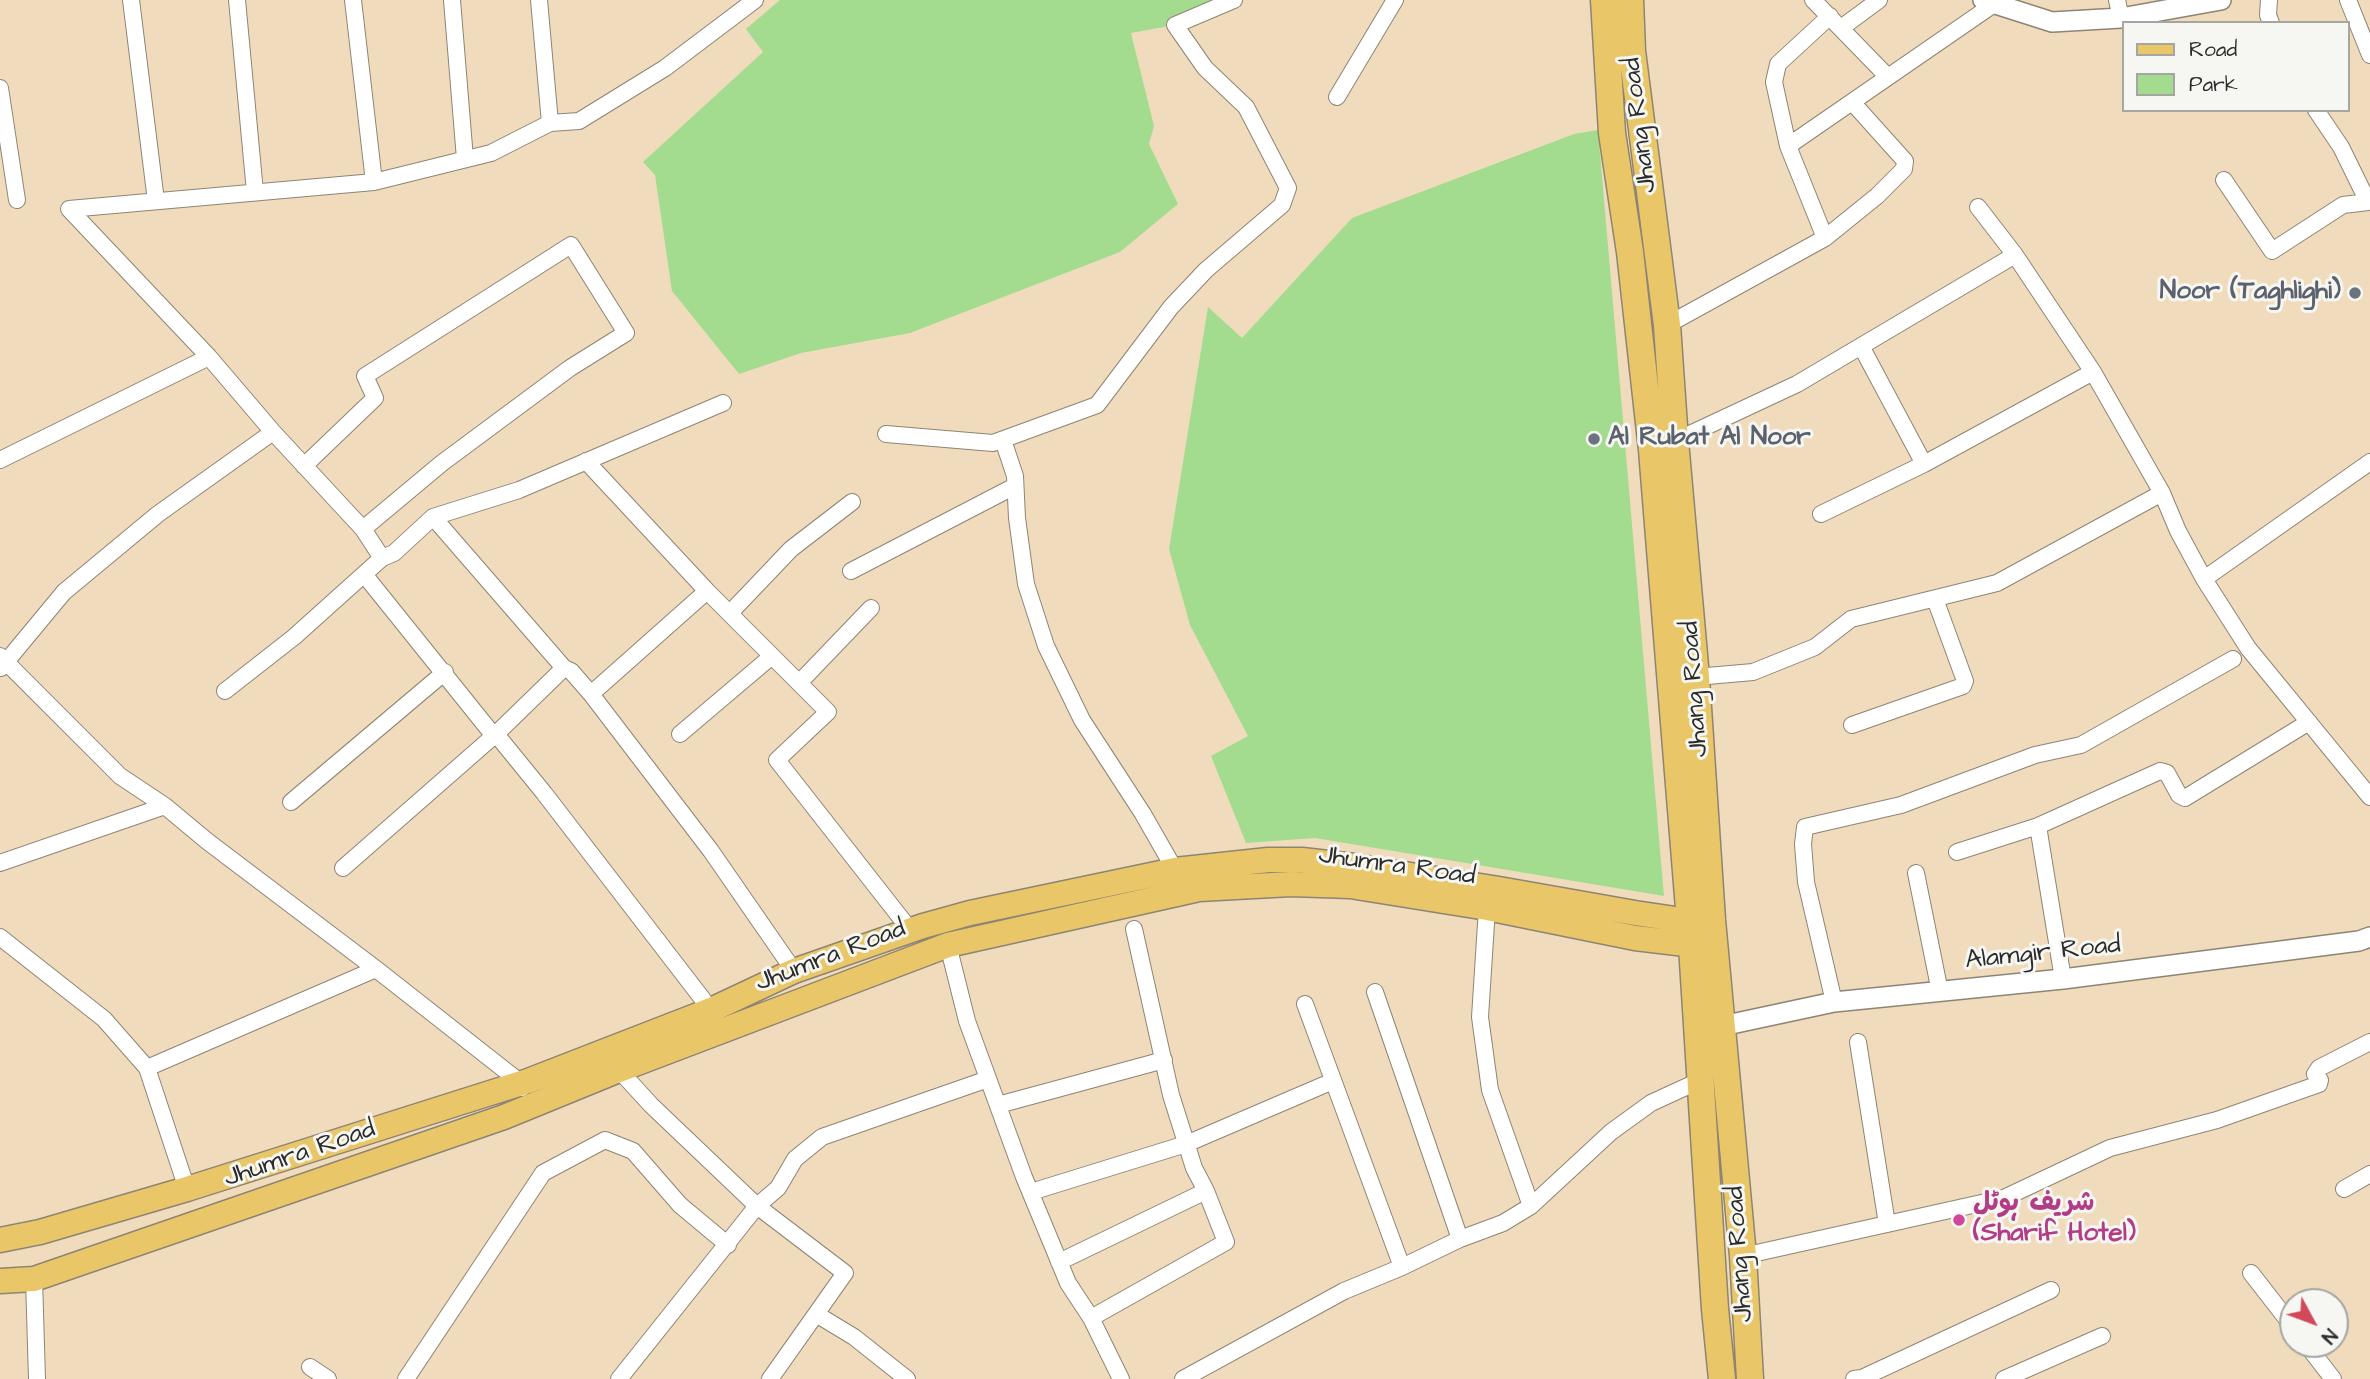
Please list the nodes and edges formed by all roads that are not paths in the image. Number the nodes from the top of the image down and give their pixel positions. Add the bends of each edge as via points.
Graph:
1 (131, 0) edge
2 (237, 0) edge
3 (353, 0) edge
4 (452, 0) edge
5 (539, 0) edge
6 (755, 0) edge
7 (1234, 0) edge
8 (1395, 0) edge
9 (1604, 0) edge
10 (1630, 0) edge
11 (1813, 0) edge
12 (1879, 0) edge
13 (2221, 0) edge
14 (2269, 0) edge
15 (2348, 0) edge
16 (1989, 2) edge
17 (2119, 9) edge
18 (2270, 21) edge
19 (1836, 22) junction
20 (2370, 55) edge
21 (1888, 77) junction
22 (0, 88) edge
23 (1337, 97) dead end
24 (1852, 102) junction
25 (2317, 112) edge
26 (550, 123) junction
27 (1788, 146) junction
28 (465, 159) junction
29 (2224, 180) dead end
30 (374, 182) junction
31 (256, 192) junction
32 (17, 200) dead end
33 (156, 201) junction
34 (2369, 203) edge
35 (1978, 206) dead end
36 (1825, 238) junction
37 (1643, 249) junction
38 (2015, 255) junction
39 (1667, 325) junction
40 (1861, 345) junction
41 (209, 357) junction
42 (2093, 372) junction
43 (723, 403) dead end
44 (273, 432) junction
45 (886, 434) dead end
46 (1003, 440) junction
47 (1675, 441) junction
48 (0, 460) edge
49 (586, 461) junction
50 (2370, 462) edge
51 (1924, 464) junction
52 (304, 466) junction
53 (1015, 486) junction
54 (2162, 493) junction
55 (852, 502) dead end
56 (1821, 514) dead end
57 (433, 517) junction
58 (363, 529) junction
59 (382, 558) junction
60 (851, 571) dead end
61 (361, 578) junction
62 (2204, 579) junction
63 (707, 590) junction
64 (1936, 599) junction
65 (871, 608) dead end
66 (730, 613) junction
67 (772, 656) junction
68 (2233, 659) dead end
69 (2, 662) edge
70 (564, 668) junction
71 (445, 672) junction
72 (1696, 677) junction
73 (799, 683) junction
74 (225, 691) dead end
75 (591, 694) junction
76 (2309, 722) junction
77 (1852, 725) dead end
78 (680, 734) dead end
79 (495, 735) junction
80 (2370, 797) edge
81 (291, 802) dead end
82 (165, 806) junction
83 (2038, 826) junction
84 (1957, 852) dead end
85 (0, 863) edge
86 (343, 869) dead end
87 (1175, 870) junction
88 (1916, 873) dead end
89 (1487, 908) junction
90 (1134, 929) dead end
91 (911, 931) junction
92 (1702, 933) junction
93 (0, 937) edge
94 (2370, 937) edge
95 (948, 945) junction
96 (376, 969) junction
97 (794, 971) junction
98 (2063, 979) junction
99 (1375, 992) dead end
100 (1940, 992) junction
101 (1834, 1002) junction
102 (1305, 1004) dead end
103 (711, 1010) junction
104 (1722, 1026) junction
105 (1858, 1042) dead end
106 (2370, 1042) edge
107 (1164, 1060) junction
108 (147, 1068) junction
109 (619, 1070) junction
110 (988, 1079) junction
111 (1701, 1080) junction
112 (1333, 1081) junction
113 (520, 1082) junction
114 (998, 1105) junction
115 (530, 1106) junction
116 (1186, 1144) junction
117 (2370, 1174) edge
118 (187, 1189) junction
119 (2344, 1189) dead end
120 (1206, 1191) junction
121 (1031, 1192) junction
122 (757, 1206) junction
123 (1531, 1206) junction
124 (1887, 1224) junction
125 (1460, 1239) junction
126 (0, 1240) edge
127 (728, 1245) junction
128 (1742, 1256) junction
129 (1059, 1262) junction
130 (1402, 1268) junction
131 (2251, 1273) dead end
132 (34, 1279) junction
133 (0, 1281) edge
134 (2051, 1290) dead end
135 (2279, 1309) edge
136 (816, 1314) junction
137 (1091, 1318) junction
138 (2102, 1336) dead end
139 (2317, 1358) edge
140 (310, 1367) dead end
141 (778, 1376) edge
142 (37, 1379) edge
143 (328, 1379) edge
144 (406, 1379) edge
145 (619, 1379) edge
146 (907, 1379) edge
147 (1121, 1379) edge
148 (1183, 1379) edge
149 (1722, 1379) edge
150 (1750, 1379) edge
151 (1854, 1379) edge
152 (2004, 1379) edge
153 (2333, 1379) edge

1 - 33 street
2 - 31 street
3 - 30 street
4 - 28 street
5 - 26 street
6 - 26 street via 665,68 579,121
7 - 46 street via 1175,25 1205,68 1247,107 1288,188 1282,205 1206,270 1171,307 1097,405
8 - 23 street
9 - 37 highway, Jhang Road via 1612,133
10 - 37 highway, Jhang Road
11 - 19 street
12 - 19 street
13 - 17 street
14 - 18 street
15 - 20 street
16 - 17 street via 2052,22
16 - 21 street
19 - 21 street
19 - 27 street via 1778,64 1774,82
21 - 24 street
22 - 32 street
24 - 27 street
24 - 36 street via 1906,164 1877,196
25 - 34 street
26 - 28 street via 491,153
27 - 36 street
28 - 30 street
29 - 34 street via 2272,251 2343,205
30 - 31 street
31 - 33 street
33 - 41 street via 69,209
35 - 38 street
36 - 39 street
37 - 39 highway, Jhang Road
37 - 92 highway, Jhang Road via 1652,450
38 - 40 street
38 - 42 street
39 - 47 highway, Jhang Road
40 - 47 street via 1797,384
40 - 51 street
41 - 44 street
41 - 48 street
42 - 51 street
42 - 54 street
43 - 49 street
44 - 52 street
44 - 69 street via 158,514 64,592
45 - 46 street via 993,443
46 - 53 street
47 - 72 highway, Jhang Road
49 - 57 street via 519,490
49 - 63 street
50 - 62 street
51 - 56 street
52 - 58 street
52 - 58 street via 375,398 365,376 571,245 626,333 570,368 442,463
53 - 60 street
53 - 87 street via 1026,584 1046,646 1082,720
54 - 62 street
54 - 64 street via 1997,583
55 - 66 street via 791,549
57 - 59 street via 394,553
57 - 70 street
58 - 59 street
59 - 61 street
61 - 71 street via 367,578
61 - 74 street
62 - 76 street via 2248,648
63 - 66 street
63 - 75 street
64 - 72 street via 1851,619 1815,647 1753,672
64 - 77 street via 1964,686
65 - 73 street
66 - 67 street
67 - 73 street
67 - 78 street
68 - 101 street via 2081,745 2035,755 1901,805 1805,827 1806,882
69 - 82 street via 121,776
70 - 75 street
70 - 79 street
71 - 79 street
71 - 81 street
72 - 92 highway, Jhang Road
73 - 91 street via 828,712 777,761
75 - 97 street via 711,851
76 - 80 street
76 - 83 street via 2185,798 2167,773 2160,771
79 - 86 street
79 - 103 street
82 - 85 street
82 - 96 street
83 - 84 street
83 - 98 street
87 - 91 main road, Jhumra Road via 970,913
87 - 92 main road, Jhumra Road via 1268,860 1354,866 1499,888
88 - 100 street
89 - 92 main road, Jhumra Road via 1635,938
89 - 95 main road, Jhumra Road via 1350,886 1199,889
89 - 123 street via 1480,1017 1490,1090
90 - 107 street
91 - 97 main road, Jhumra Road
92 - 104 highway, Jhang Road
92 - 111 highway, Jhang Road
93 - 108 street via 104,1019
94 - 98 street, Alamgir Road
95 - 109 main road, Jhumra Road
95 - 110 street via 967,1021
96 - 108 street
96 - 113 street
97 - 103 main road, Jhumra Road
98 - 100 street, Alamgir Road
99 - 125 street
100 - 101 street, Alamgir Road
101 - 104 street, Alamgir Road
102 - 112 street
103 - 113 main road, Jhumra Road
104 - 128 highway, Jhang Road
105 - 124 street
106 - 124 street via 2319,1068 2315,1074 2319,1084 2217,1120 2110,1148 2004,1198
107 - 114 street
107 - 116 street
108 - 118 street
109 - 115 main road, Jhumra Road
109 - 122 street
110 - 114 street
110 - 122 street via 822,1137 795,1159 778,1188
111 - 123 street via 1651,1103 1611,1132
111 - 149 highway, Jhang Road
112 - 116 street
112 - 130 street
113 - 115 street
113 - 118 main road, Jhumra Road
114 - 121 street
115 - 132 main road, Jhumra Road
116 - 120 street
116 - 121 street
117 - 119 street
118 - 126 main road, Jhumra Road
120 - 129 street
120 - 137 street via 1226,1242
121 - 129 street
122 - 127 street
122 - 136 street via 845,1273
123 - 125 street via 1503,1223
124 - 128 street
125 - 130 street
127 - 144 street via 680,1205 633,1151 605,1140 543,1173
127 - 145 street
128 - 150 highway, Jhang Road
129 - 137 street
130 - 148 street via 1344,1291
131 - 135 street
132 - 133 main road, Jhumra Road
132 - 142 street
134 - 151 street
136 - 141 street
136 - 146 street
137 - 147 street
138 - 152 street
139 - 153 street
140 - 143 street

